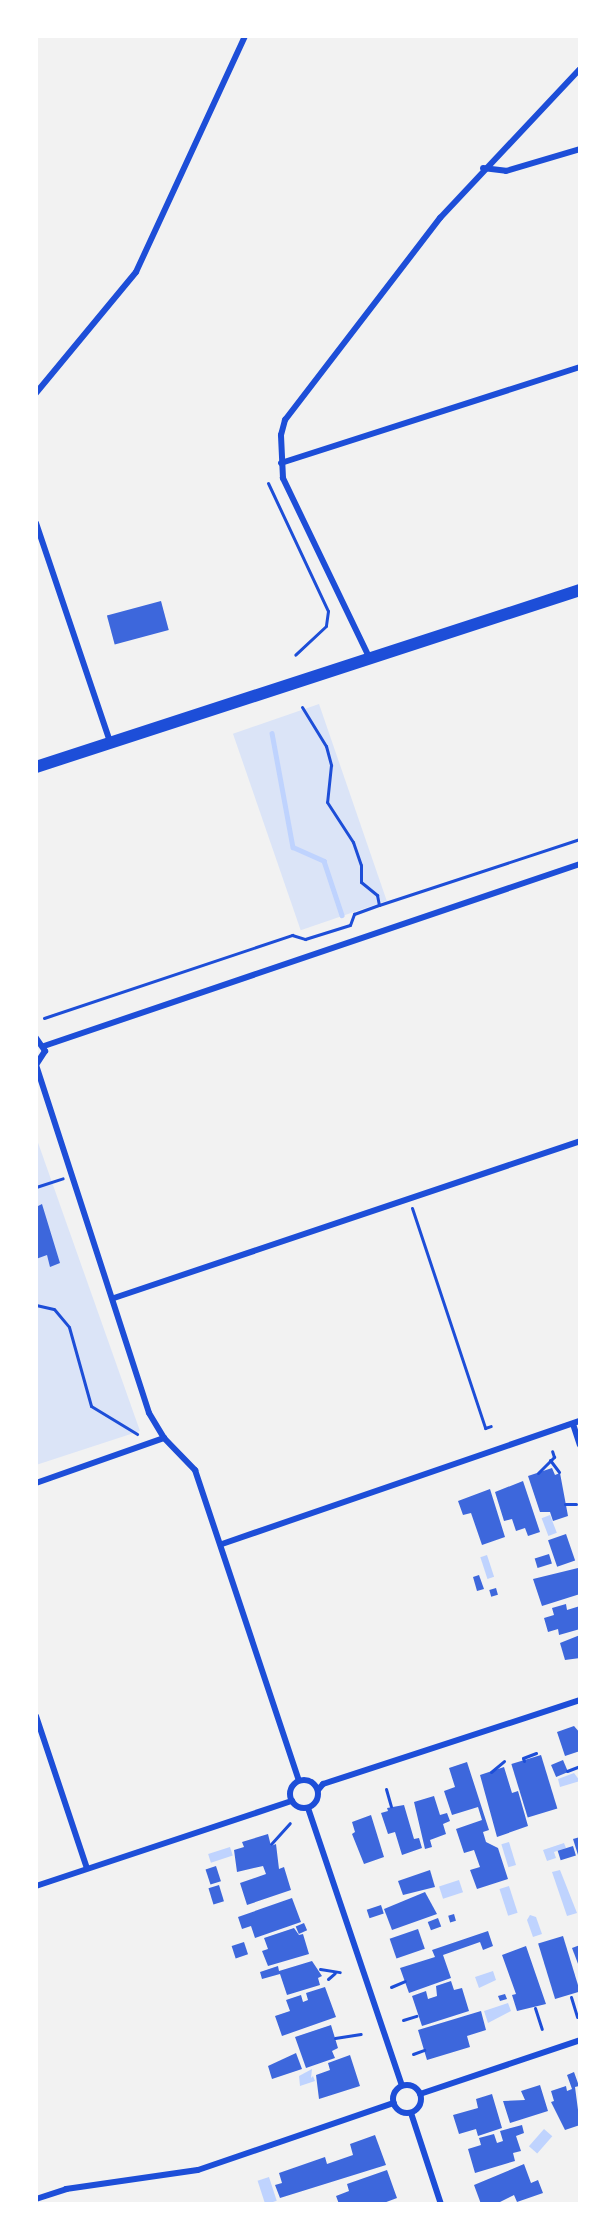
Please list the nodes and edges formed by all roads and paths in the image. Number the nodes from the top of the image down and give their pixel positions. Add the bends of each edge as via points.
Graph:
1 (245, 36) edge
2 (580, 69) edge
3 (580, 149) edge
4 (483, 168) junction
5 (580, 367) edge
6 (36, 393) edge
7 (281, 463) junction
8 (268, 483) dead end
9 (36, 523) edge
10 (580, 590) edge
11 (295, 655) dead end
12 (370, 659) junction
13 (302, 707) dead end
14 (111, 744) junction
15 (36, 767) edge
16 (580, 838) edge
17 (580, 864) edge
18 (380, 905) junction
19 (44, 1018) dead end
20 (36, 1038) edge
21 (44, 1046) junction
22 (36, 1065) edge
23 (580, 1141) edge
24 (73, 1174) junction
25 (36, 1187) edge
26 (409, 1197) junction
27 (114, 1299) junction
28 (36, 1305) edge
29 (580, 1421) edge
30 (573, 1424) junction
31 (492, 1426) dead end
32 (136, 1434) dead end
33 (164, 1437) junction
34 (580, 1445) edge
35 (552, 1451) dead end
36 (550, 1460) junction
37 (559, 1472) dead end
38 (538, 1473) dead end
39 (36, 1483) edge
40 (565, 1504) dead end
41 (576, 1504) dead end
42 (222, 1544) junction
43 (580, 1700) edge
44 (36, 1716) edge
45 (536, 1753) dead end
46 (504, 1761) dead end
47 (524, 1761) dead end
48 (580, 1767) edge
49 (567, 1771) dead end
50 (491, 1772) dead end
51 (299, 1780) junction
52 (386, 1789) dead end
53 (318, 1790) junction
54 (292, 1801) junction
55 (391, 1806) dead end
56 (308, 1808) junction
57 (290, 1823) dead end
58 (271, 1844) dead end
59 (87, 1868) junction
60 (36, 1886) edge
61 (320, 1970) dead end
62 (340, 1972) dead end
63 (334, 1973) junction
64 (328, 1979) dead end
65 (405, 1982) dead end
66 (391, 1987) dead end
67 (571, 1997) dead end
68 (535, 2008) dead end
69 (416, 2016) dead end
70 (577, 2017) dead end
71 (403, 2020) dead end
72 (542, 2029) dead end
73 (361, 2034) dead end
74 (335, 2038) dead end
75 (580, 2040) edge
76 (424, 2050) dead end
77 (413, 2054) dead end
78 (402, 2086) junction
79 (420, 2094) junction
80 (394, 2103) junction
81 (411, 2113) junction
82 (36, 2199) edge
83 (441, 2204) edge

1 - 6 street via 136,272
2 - 4 street
3 - 4 street via 506,171
4 - 7 street via 293,408 281,435
5 - 7 street
7 - 12 street via 288,492
8 - 11 path via 328,611 326,627
9 - 14 street
10 - 12 main road
12 - 14 main road
13 - 18 path via 326,746 331,765 327,802 354,843 361,865 361,882 377,895
14 - 15 main road
16 - 18 path
17 - 21 street
18 - 19 path via 354,914 350,924 305,939 292,935
20 - 21 street
21 - 22 street via 43,1059
22 - 24 street
23 - 26 street
24 - 25 path
24 - 27 street
26 - 27 street
26 - 31 path via 485,1428
27 - 33 street via 149,1413
28 - 32 path via 54,1309 69,1327 91,1406
29 - 30 street
30 - 34 street
30 - 42 street
33 - 39 street
33 - 42 street via 195,1470
35 - 36 path via 554,1457
36 - 37 path
36 - 38 path
40 - 41 path
42 - 51 street
43 - 53 street via 333,1781
44 - 59 street
45 - 47 path via 523,1758
46 - 50 path
48 - 49 path
51 - 53 street via 309,1780
51 - 54 street via 290,1792
52 - 55 path
53 - 56 street via 318,1799
54 - 56 street
54 - 59 street
56 - 78 street
57 - 58 path
59 - 60 street
61 - 63 path
62 - 63 path
63 - 64 path
65 - 66 path
67 - 70 path
68 - 72 path
69 - 71 path
73 - 74 path
75 - 79 street
76 - 77 path
78 - 79 street via 414,2087
78 - 80 street via 395,2093
79 - 81 street via 419,2107
80 - 81 street via 402,2112
80 - 82 street via 198,2170 66,2189
81 - 83 street

